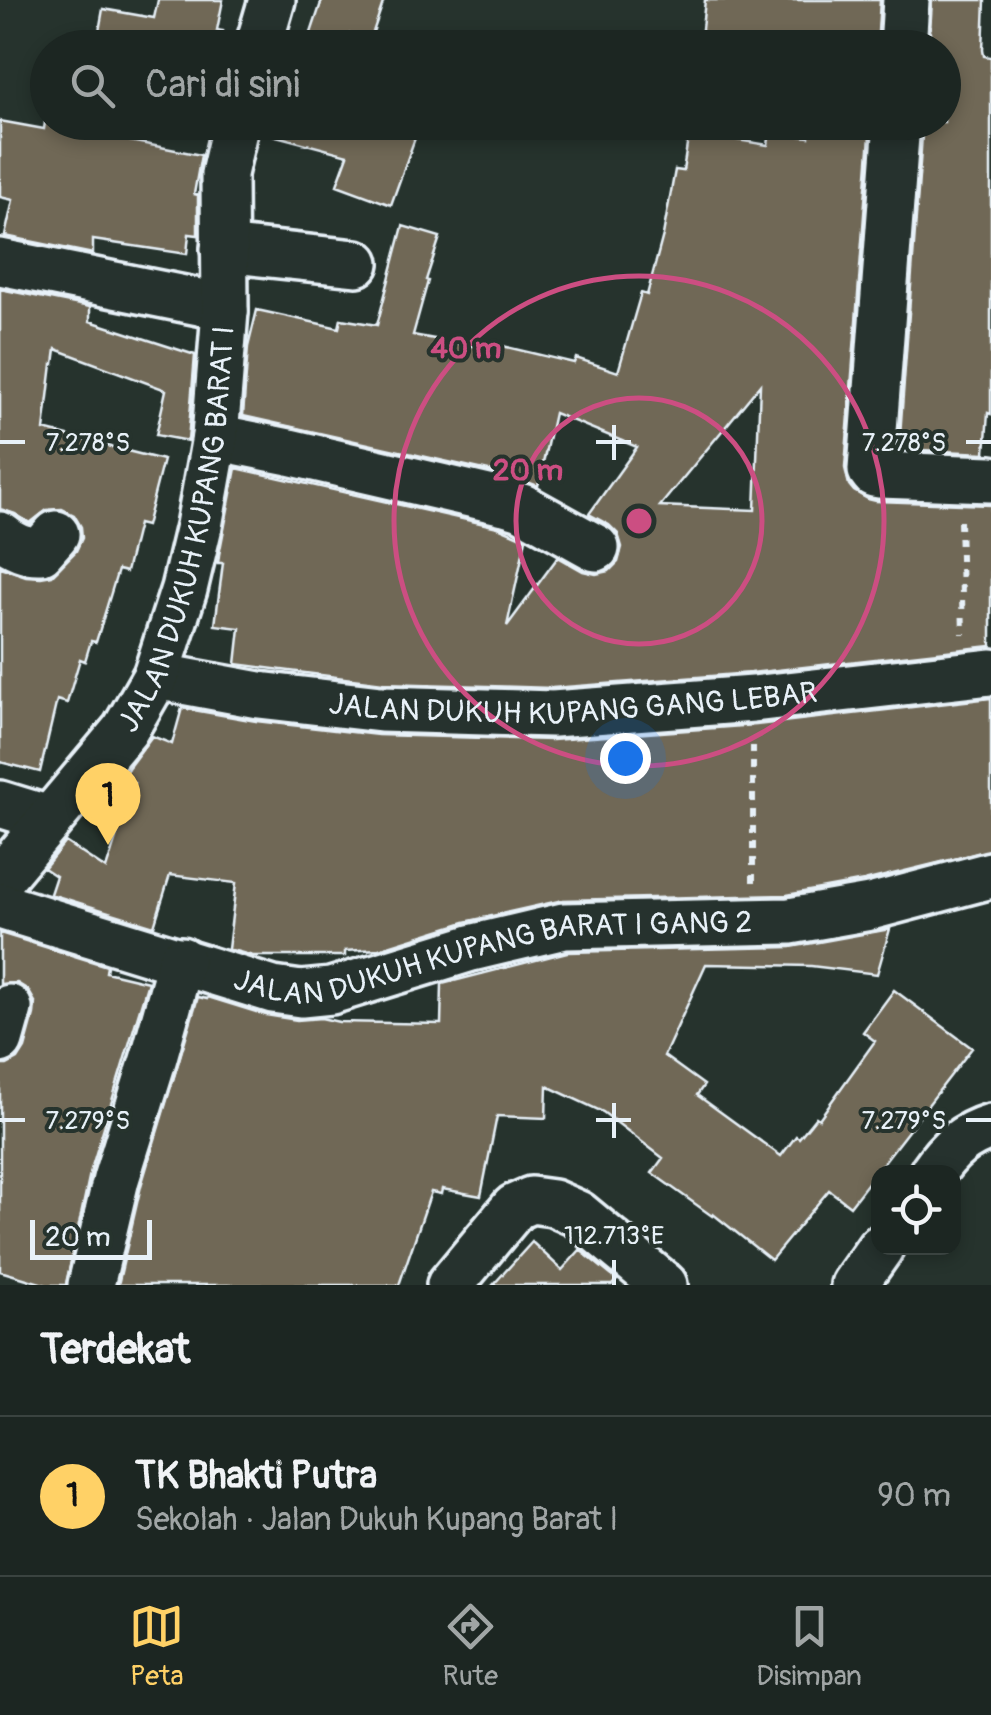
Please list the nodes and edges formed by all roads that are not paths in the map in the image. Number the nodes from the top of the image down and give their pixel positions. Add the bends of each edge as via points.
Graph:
1 (272, 0) edge
2 (906, 0) edge
3 (263, 30) edge
4 (904, 30) edge
5 (232, 140) edge
6 (896, 140) edge
7 (224, 249) junction
8 (0, 262) edge
9 (356, 263) dead end
10 (225, 310) junction
11 (216, 438) junction
12 (975, 479) edge
13 (56, 534) dead end
14 (0, 535) edge
15 (596, 548) dead end
16 (978, 673) edge
17 (156, 676) junction
18 (0, 804) edge
19 (50, 818) junction
20 (991, 875) edge
21 (0, 879) edge
22 (0, 906) edge
23 (181, 960) junction
24 (875, 1255) edge
25 (91, 1285) edge
26 (450, 1285) edge
27 (664, 1285) edge
28 (854, 1285) edge

1 - 3 street
2 - 4 street
5 - 7 street, JALAN DUKUH KUPANG BARAT I via 224,174
6 - 12 street via 871,470
7 - 9 street
7 - 10 street, JALAN DUKUH KUPANG BARAT I
8 - 10 street
10 - 11 street, JALAN DUKUH KUPANG BARAT I
11 - 15 street via 522,507
11 - 17 street, JALAN DUKUH KUPANG BARAT I via 184,589
13 - 14 street via 41,551
16 - 17 street, JALAN DUKUH KUPANG GANG LEBAR via 553,714 380,709
17 - 19 street, JALAN DUKUH KUPANG BARAT I via 125,730
18 - 19 street
19 - 21 street, JALAN DUKUH KUPANG BARAT I
20 - 23 street, JALAN DUKUH KUPANG BARAT I GANG 2 via 790,921 564,926 331,991 273,990
22 - 23 street, JALAN DUKUH KUPANG BARAT I GANG 2
23 - 25 street
24 - 28 street
26 - 27 street via 515,1207 531,1200 578,1214

